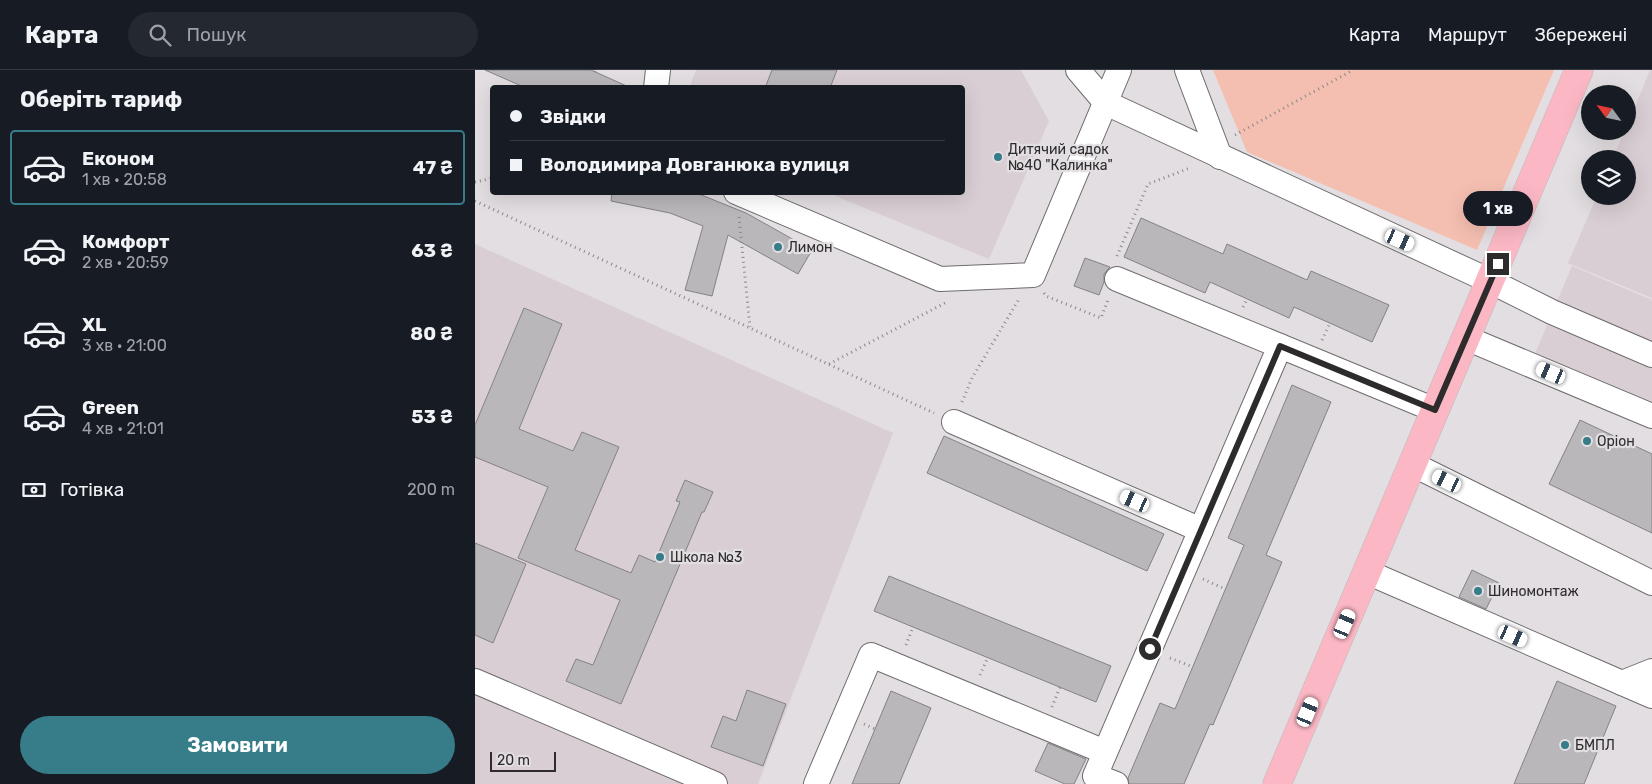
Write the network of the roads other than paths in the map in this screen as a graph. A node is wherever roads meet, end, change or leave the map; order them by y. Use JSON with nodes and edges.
{"nodes":[{"id":1,"x":658,"y":70,"type":"edge"},
{"id":2,"x":1077,"y":70,"type":"edge"},
{"id":3,"x":1119,"y":70,"type":"edge"},
{"id":4,"x":1187,"y":70,"type":"edge"},
{"id":5,"x":1579,"y":70,"type":"edge"},
{"id":6,"x":656,"y":85,"type":"edge"},
{"id":7,"x":1106,"y":103,"type":"junction"},
{"id":8,"x":1220,"y":157,"type":"junction"},
{"id":9,"x":741,"y":195,"type":"edge"},
{"id":10,"x":1117,"y":279,"type":"road end"},
{"id":11,"x":1490,"y":281,"type":"junction"},
{"id":12,"x":1466,"y":338,"type":"junction"},
{"id":13,"x":1280,"y":346,"type":"junction"},
{"id":14,"x":1652,"y":355,"type":"edge"},
{"id":15,"x":1435,"y":410,"type":"junction"},
{"id":16,"x":1652,"y":416,"type":"edge"},
{"id":17,"x":954,"y":422,"type":"road end"},
{"id":18,"x":1412,"y":464,"type":"junction"},
{"id":19,"x":1201,"y":530,"type":"junction"},
{"id":20,"x":1367,"y":572,"type":"junction"},
{"id":21,"x":1652,"y":583,"type":"edge"},
{"id":22,"x":1652,"y":671,"type":"edge"},
{"id":23,"x":475,"y":681,"type":"edge"},
{"id":24,"x":1622,"y":683,"type":"junction"},
{"id":25,"x":1652,"y":696,"type":"edge"},
{"id":26,"x":1105,"y":752,"type":"junction"},
{"id":27,"x":1101,"y":781,"type":"edge"},
{"id":28,"x":715,"y":784,"type":"edge"},
{"id":29,"x":816,"y":784,"type":"edge"},
{"id":30,"x":1277,"y":784,"type":"edge"}],
"edges":[{"from":1,"to":6,"type":"lane"},
{"from":2,"to":7,"type":"lane"},
{"from":3,"to":7,"type":"lane"},
{"from":4,"to":8,"type":"lane"},
{"from":5,"to":11,"type":"main road"},
{"from":7,"to":8,"type":"lane"},
{"from":7,"to":9,"type":"lane"},
{"from":8,"to":11,"type":"lane"},
{"from":10,"to":13,"type":"lane"},
{"from":11,"to":12,"type":"main road"},
{"from":11,"to":14,"type":"lane"},
{"from":12,"to":15,"type":"main road"},
{"from":12,"to":16,"type":"lane"},
{"from":13,"to":15,"type":"lane"},
{"from":13,"to":19,"type":"lane"},
{"from":15,"to":18,"type":"main road"},
{"from":17,"to":19,"type":"lane"},
{"from":18,"to":20,"type":"main road"},
{"from":18,"to":21,"type":"lane"},
{"from":19,"to":26,"type":"lane"},
{"from":20,"to":24,"type":"lane"},
{"from":20,"to":30,"type":"main road"},
{"from":22,"to":24,"type":"lane"},
{"from":23,"to":28,"type":"lane"},
{"from":24,"to":25,"type":"lane"},
{"from":26,"to":27,"type":"lane"},
{"from":26,"to":29,"type":"lane"}]}
